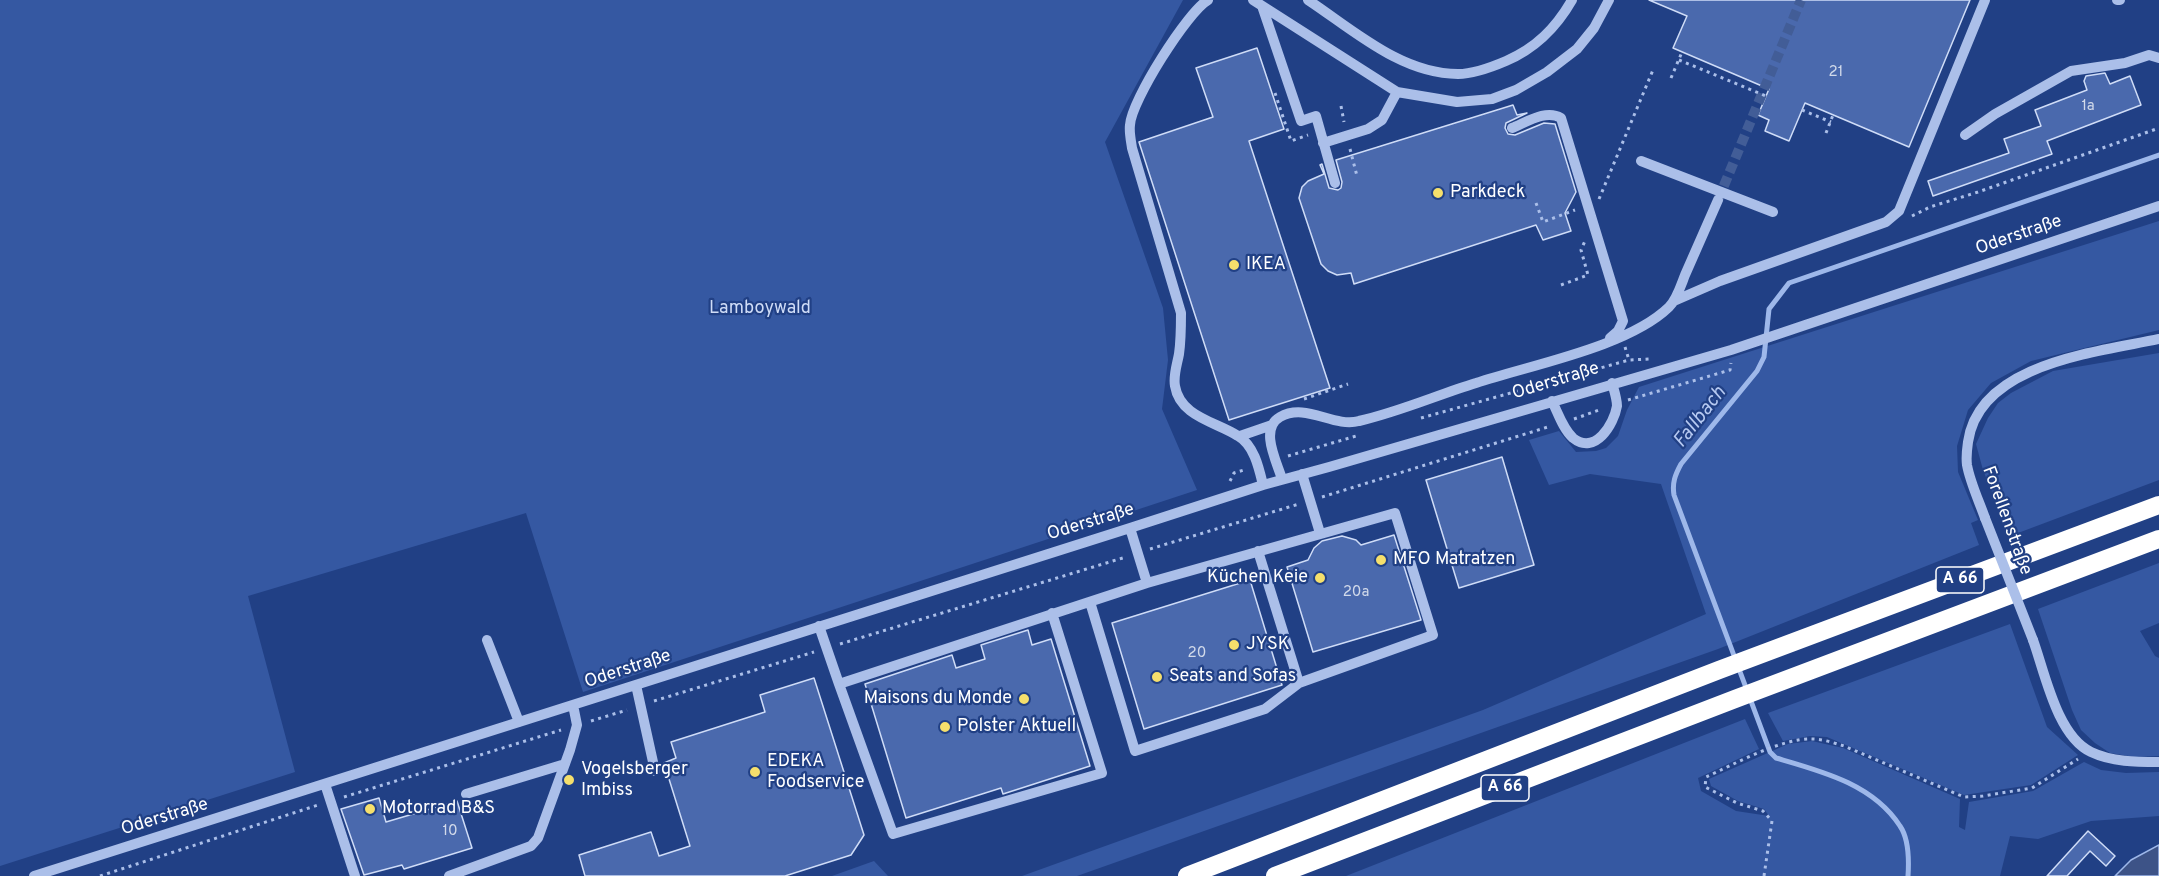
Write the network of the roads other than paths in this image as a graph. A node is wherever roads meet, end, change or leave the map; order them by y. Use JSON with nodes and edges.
{"nodes":[{"id":1,"x":1208,"y":0,"type":"edge"},
{"id":2,"x":1308,"y":0,"type":"edge"},
{"id":3,"x":1572,"y":0,"type":"edge"},
{"id":4,"x":1609,"y":0,"type":"edge"},
{"id":5,"x":1985,"y":0,"type":"edge"},
{"id":6,"x":1258,"y":3,"type":"edge"},
{"id":7,"x":2159,"y":58,"type":"edge"},
{"id":8,"x":1397,"y":92,"type":"junction"},
{"id":9,"x":1512,"y":128,"type":"dead end"},
{"id":10,"x":1965,"y":135,"type":"dead end"},
{"id":11,"x":1323,"y":143,"type":"junction"},
{"id":12,"x":1641,"y":161,"type":"dead end"},
{"id":13,"x":1335,"y":183,"type":"dead end"},
{"id":14,"x":1718,"y":200,"type":"tunnel mouth"},
{"id":15,"x":2159,"y":206,"type":"edge"},
{"id":16,"x":1773,"y":212,"type":"dead end"},
{"id":17,"x":1674,"y":302,"type":"junction"},
{"id":18,"x":2159,"y":339,"type":"edge"},
{"id":19,"x":1597,"y":346,"type":"junction"},
{"id":20,"x":1612,"y":383,"type":"junction"},
{"id":21,"x":1552,"y":401,"type":"junction"},
{"id":22,"x":1272,"y":424,"type":"junction"},
{"id":23,"x":1240,"y":436,"type":"junction"},
{"id":24,"x":1302,"y":474,"type":"junction"},
{"id":25,"x":1282,"y":479,"type":"junction"},
{"id":26,"x":1263,"y":484,"type":"junction"},
{"id":27,"x":2159,"y":505,"type":"edge"},
{"id":28,"x":1130,"y":528,"type":"junction"},
{"id":29,"x":1320,"y":534,"type":"junction"},
{"id":30,"x":2159,"y":539,"type":"edge"},
{"id":31,"x":1258,"y":551,"type":"junction"},
{"id":32,"x":1147,"y":583,"type":"junction"},
{"id":33,"x":1090,"y":602,"type":"junction"},
{"id":34,"x":1052,"y":613,"type":"junction"},
{"id":35,"x":819,"y":626,"type":"junction"},
{"id":36,"x":487,"y":640,"type":"dead end"},
{"id":37,"x":1299,"y":683,"type":"junction"},
{"id":38,"x":839,"y":684,"type":"junction"},
{"id":39,"x":636,"y":685,"type":"junction"},
{"id":40,"x":573,"y":705,"type":"junction"},
{"id":41,"x":519,"y":722,"type":"junction"},
{"id":42,"x":2159,"y":762,"type":"edge"},
{"id":43,"x":565,"y":764,"type":"junction"},
{"id":44,"x":656,"y":771,"type":"dead end"},
{"id":45,"x":325,"y":784,"type":"junction"},
{"id":46,"x":466,"y":794,"type":"dead end"},
{"id":47,"x":34,"y":876,"type":"edge"},
{"id":48,"x":355,"y":876,"type":"edge"},
{"id":49,"x":449,"y":876,"type":"edge"},
{"id":50,"x":1187,"y":876,"type":"edge"},
{"id":51,"x":1275,"y":876,"type":"edge"}],
"edges":[{"from":1,"to":23,"type":"street"},
{"from":2,"to":3,"type":"street"},
{"from":4,"to":8,"type":"street"},
{"from":5,"to":17,"type":"street"},
{"from":6,"to":8,"type":"street"},
{"from":6,"to":11,"type":"street"},
{"from":7,"to":10,"type":"street"},
{"from":8,"to":11,"type":"street"},
{"from":9,"to":19,"type":"street"},
{"from":11,"to":13,"type":"street"},
{"from":12,"to":16,"type":"street"},
{"from":14,"to":17,"type":"street"},
{"from":15,"to":20,"type":"street","name":"Oderstraße"},
{"from":17,"to":19,"type":"street"},
{"from":18,"to":42,"type":"street","name":"Forellenstraße","bridge":true},
{"from":19,"to":22,"type":"street"},
{"from":20,"to":21,"type":"street","name":"Oderstraße"},
{"from":20,"to":21,"type":"street"},
{"from":21,"to":24,"type":"street","name":"Oderstraße"},
{"from":22,"to":23,"type":"street"},
{"from":22,"to":25,"type":"street"},
{"from":23,"to":26,"type":"street"},
{"from":24,"to":25,"type":"street","name":"Oderstraße"},
{"from":24,"to":29,"type":"street"},
{"from":25,"to":26,"type":"street","name":"Oderstraße"},
{"from":26,"to":28,"type":"street","name":"Oderstraße"},
{"from":27,"to":50,"type":"highway","number":"A 66"},
{"from":28,"to":32,"type":"street"},
{"from":28,"to":35,"type":"street","name":"Oderstraße"},
{"from":29,"to":31,"type":"street"},
{"from":29,"to":37,"type":"street"},
{"from":30,"to":51,"type":"highway","number":"A 66"},
{"from":31,"to":32,"type":"street"},
{"from":31,"to":37,"type":"street"},
{"from":32,"to":33,"type":"street"},
{"from":33,"to":34,"type":"street"},
{"from":33,"to":37,"type":"street"},
{"from":34,"to":38,"type":"street"},
{"from":34,"to":38,"type":"street"},
{"from":35,"to":38,"type":"street"},
{"from":35,"to":39,"type":"street","name":"Oderstraße"},
{"from":36,"to":41,"type":"street"},
{"from":39,"to":40,"type":"street","name":"Oderstraße"},
{"from":39,"to":44,"type":"street"},
{"from":40,"to":41,"type":"street","name":"Oderstraße"},
{"from":40,"to":43,"type":"street"},
{"from":41,"to":45,"type":"street","name":"Oderstraße"},
{"from":43,"to":46,"type":"street"},
{"from":43,"to":49,"type":"street"},
{"from":45,"to":47,"type":"street","name":"Oderstraße"},
{"from":45,"to":48,"type":"street"}]}
